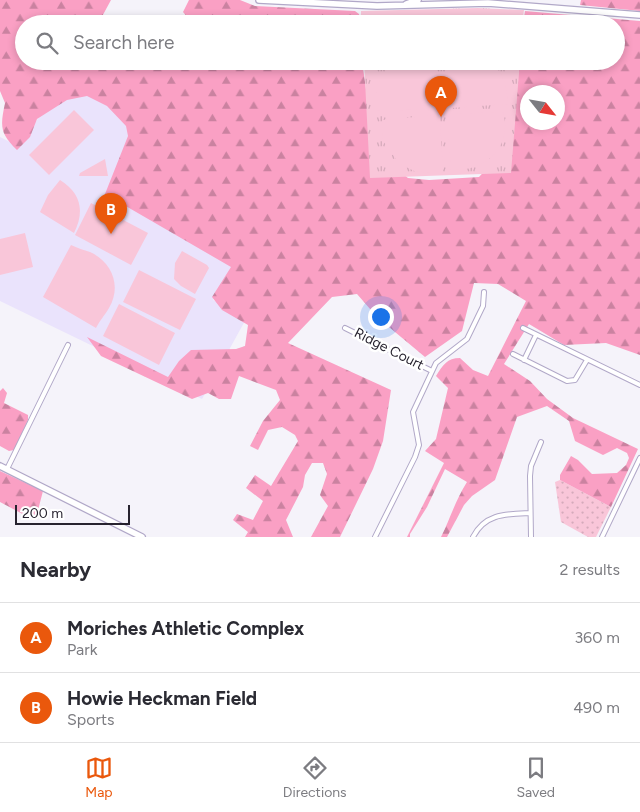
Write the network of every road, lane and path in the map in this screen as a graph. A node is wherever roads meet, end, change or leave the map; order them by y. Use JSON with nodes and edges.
{"nodes":[{"id":1,"x":259,"y":0,"type":"edge"},
{"id":2,"x":418,"y":0,"type":"edge"},
{"id":3,"x":462,"y":0,"type":"edge"},
{"id":4,"x":474,"y":2,"type":"junction"},
{"id":5,"x":400,"y":6,"type":"junction"},
{"id":6,"x":640,"y":15,"type":"edge"},
{"id":7,"x":484,"y":292,"type":"dead end"},
{"id":8,"x":345,"y":328,"type":"dead end"},
{"id":9,"x":523,"y":328,"type":"dead end"},
{"id":10,"x":536,"y":335,"type":"junction"},
{"id":11,"x":68,"y":345,"type":"dead end"},
{"id":12,"x":513,"y":354,"type":"dead end"},
{"id":13,"x":524,"y":360,"type":"junction"},
{"id":14,"x":587,"y":360,"type":"junction"},
{"id":15,"x":432,"y":371,"type":"junction"},
{"id":16,"x":640,"y":384,"type":"edge"},
{"id":17,"x":541,"y":442,"type":"dead end"},
{"id":18,"x":640,"y":458,"type":"edge"},
{"id":19,"x":0,"y":466,"type":"edge"},
{"id":20,"x":7,"y":469,"type":"junction"},
{"id":21,"x":530,"y":513,"type":"junction"},
{"id":22,"x":142,"y":537,"type":"edge"},
{"id":23,"x":375,"y":537,"type":"edge"},
{"id":24,"x":473,"y":537,"type":"edge"},
{"id":25,"x":531,"y":537,"type":"edge"},
{"id":26,"x":602,"y":537,"type":"edge"}],
"edges":[{"from":1,"to":5,"type":"main road"},
{"from":2,"to":5,"type":"main road"},
{"from":3,"to":4,"type":"main road"},
{"from":4,"to":5,"type":"main road"},
{"from":4,"to":6,"type":"main road"},
{"from":7,"to":15,"type":"street"},
{"from":8,"to":15,"type":"street","name":"Ridge Court"},
{"from":9,"to":10,"type":"street"},
{"from":10,"to":13,"type":"street"},
{"from":10,"to":14,"type":"street"},
{"from":11,"to":20,"type":"street"},
{"from":12,"to":13,"type":"street"},
{"from":13,"to":14,"type":"street"},
{"from":14,"to":16,"type":"street"},
{"from":15,"to":23,"type":"street"},
{"from":17,"to":21,"type":"street"},
{"from":18,"to":26,"type":"street"},
{"from":19,"to":20,"type":"main road"},
{"from":20,"to":22,"type":"main road"},
{"from":21,"to":24,"type":"street"},
{"from":21,"to":25,"type":"street"}]}
